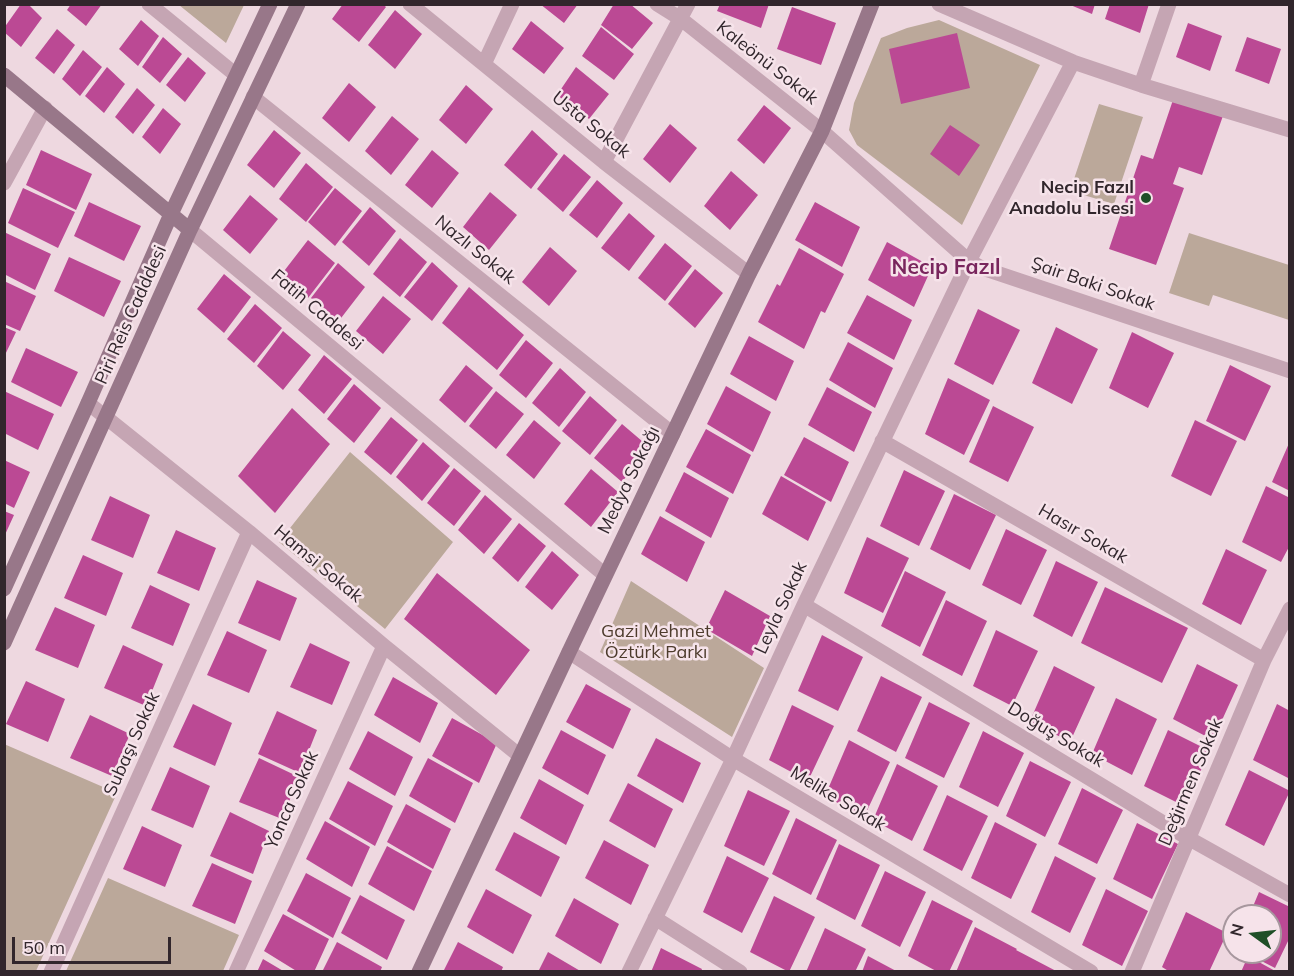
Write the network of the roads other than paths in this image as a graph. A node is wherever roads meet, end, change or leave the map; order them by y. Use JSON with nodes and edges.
{"nodes":[{"id":1,"x":149,"y":4,"type":"edge"},
{"id":2,"x":270,"y":4,"type":"edge"},
{"id":3,"x":298,"y":4,"type":"edge"},
{"id":4,"x":410,"y":4,"type":"edge"},
{"id":5,"x":512,"y":4,"type":"edge"},
{"id":6,"x":657,"y":4,"type":"edge"},
{"id":7,"x":688,"y":4,"type":"edge"},
{"id":8,"x":872,"y":4,"type":"edge"},
{"id":9,"x":939,"y":4,"type":"edge"},
{"id":10,"x":1169,"y":4,"type":"edge"},
{"id":11,"x":681,"y":19,"type":"junction"},
{"id":12,"x":1074,"y":62,"type":"junction"},
{"id":13,"x":484,"y":64,"type":"junction"},
{"id":14,"x":4,"y":75,"type":"edge"},
{"id":15,"x":236,"y":75,"type":"junction"},
{"id":16,"x":1141,"y":85,"type":"junction"},
{"id":17,"x":253,"y":97,"type":"junction"},
{"id":18,"x":45,"y":108,"type":"junction"},
{"id":19,"x":1290,"y":130,"type":"edge"},
{"id":20,"x":822,"y":131,"type":"junction"},
{"id":21,"x":604,"y":162,"type":"junction"},
{"id":22,"x":4,"y":183,"type":"edge"},
{"id":23,"x":171,"y":214,"type":"junction"},
{"id":24,"x":190,"y":230,"type":"junction"},
{"id":25,"x":969,"y":261,"type":"junction"},
{"id":26,"x":749,"y":274,"type":"junction"},
{"id":27,"x":1290,"y":371,"type":"edge"},
{"id":28,"x":88,"y":403,"type":"junction"},
{"id":29,"x":107,"y":417,"type":"junction"},
{"id":30,"x":673,"y":434,"type":"junction"},
{"id":31,"x":882,"y":441,"type":"junction"},
{"id":32,"x":249,"y":532,"type":"junction"},
{"id":33,"x":606,"y":575,"type":"junction"},
{"id":34,"x":4,"y":589,"type":"edge"},
{"id":35,"x":804,"y":605,"type":"junction"},
{"id":36,"x":1290,"y":609,"type":"edge"},
{"id":37,"x":4,"y":643,"type":"edge"},
{"id":38,"x":384,"y":646,"type":"junction"},
{"id":39,"x":569,"y":652,"type":"junction"},
{"id":40,"x":1264,"y":660,"type":"junction"},
{"id":41,"x":520,"y":756,"type":"junction"},
{"id":42,"x":733,"y":759,"type":"junction"},
{"id":43,"x":1188,"y":838,"type":"junction"},
{"id":44,"x":1290,"y":895,"type":"edge"},
{"id":45,"x":655,"y":918,"type":"junction"},
{"id":46,"x":51,"y":972,"type":"edge"},
{"id":47,"x":236,"y":972,"type":"edge"},
{"id":48,"x":419,"y":972,"type":"edge"},
{"id":49,"x":629,"y":972,"type":"edge"},
{"id":50,"x":740,"y":972,"type":"edge"},
{"id":51,"x":1091,"y":972,"type":"edge"},
{"id":52,"x":1132,"y":972,"type":"edge"}],
"edges":[{"from":1,"to":15,"type":"street"},
{"from":2,"to":15,"type":"main road","name":"Piri Reis Cadddesi"},
{"from":3,"to":17,"type":"main road","name":"Piri Reis Cadddesi"},
{"from":4,"to":13,"type":"street","name":"Usta Sokak"},
{"from":5,"to":13,"type":"street"},
{"from":6,"to":11,"type":"street","name":"Kaleönü Sokak"},
{"from":7,"to":11,"type":"street"},
{"from":8,"to":20,"type":"main road","name":"Medya Sokağı"},
{"from":9,"to":12,"type":"street"},
{"from":10,"to":16,"type":"street"},
{"from":11,"to":20,"type":"street","name":"Kaleönü Sokak"},
{"from":11,"to":21,"type":"street"},
{"from":12,"to":16,"type":"street"},
{"from":12,"to":25,"type":"street","name":"Leyla Sokak"},
{"from":13,"to":21,"type":"street","name":"Usta Sokak"},
{"from":14,"to":18,"type":"main road","name":"Fatih Caddesi"},
{"from":15,"to":23,"type":"main road","name":"Piri Reis Cadddesi"},
{"from":16,"to":19,"type":"street"},
{"from":17,"to":24,"type":"main road","name":"Piri Reis Cadddesi"},
{"from":17,"to":30,"type":"street","name":"Nazlı Sokak"},
{"from":18,"to":22,"type":"street"},
{"from":18,"to":23,"type":"main road","name":"Fatih Caddesi"},
{"from":20,"to":25,"type":"street","name":"Şair Baki Sokak"},
{"from":20,"to":26,"type":"main road","name":"Medya Sokağı"},
{"from":21,"to":26,"type":"street","name":"Usta Sokak"},
{"from":23,"to":24,"type":"main road","name":"Fatih Caddesi"},
{"from":23,"to":28,"type":"main road","name":"Piri Reis Cadddesi"},
{"from":24,"to":29,"type":"main road","name":"Piri Reis Cadddesi"},
{"from":24,"to":33,"type":"street","name":"Fatih Caddesi"},
{"from":25,"to":27,"type":"street","name":"Şair Baki Sokak"},
{"from":25,"to":31,"type":"street","name":"Leyla Sokak"},
{"from":26,"to":30,"type":"main road","name":"Medya Sokağı"},
{"from":28,"to":29,"type":"street","name":"Hamsi Sokak"},
{"from":28,"to":34,"type":"main road","name":"Piri Reis Cadddesi"},
{"from":29,"to":32,"type":"street","name":"Hamsi Sokak"},
{"from":29,"to":37,"type":"main road","name":"Piri Reis Cadddesi"},
{"from":30,"to":33,"type":"main road","name":"Medya Sokağı"},
{"from":31,"to":35,"type":"street","name":"Leyla Sokak"},
{"from":31,"to":40,"type":"street","name":"Hasır Sokak"},
{"from":32,"to":38,"type":"street","name":"Hamsi Sokak"},
{"from":32,"to":46,"type":"street","name":"Subaşı Sokak"},
{"from":33,"to":39,"type":"main road","name":"Medya Sokağı"},
{"from":35,"to":42,"type":"street","name":"Leyla Sokak"},
{"from":35,"to":43,"type":"street","name":"Doğuş Sokak"},
{"from":36,"to":40,"type":"street","name":"Değirmen Sokak"},
{"from":38,"to":41,"type":"street","name":"Hamsi Sokak"},
{"from":38,"to":47,"type":"street","name":"Yonca Sokak"},
{"from":39,"to":41,"type":"main road","name":"Medya Sokağı"},
{"from":39,"to":42,"type":"street","name":"Melike Sokak"},
{"from":40,"to":43,"type":"street","name":"Değirmen Sokak"},
{"from":41,"to":48,"type":"main road","name":"Medya Sokağı"},
{"from":42,"to":45,"type":"street","name":"Leyla Sokak"},
{"from":42,"to":51,"type":"street","name":"Melike Sokak"},
{"from":43,"to":44,"type":"street","name":"Doğuş Sokak"},
{"from":43,"to":52,"type":"street","name":"Değirmen Sokak"},
{"from":45,"to":49,"type":"street","name":"Leyla Sokak"},
{"from":45,"to":50,"type":"street"}]}
